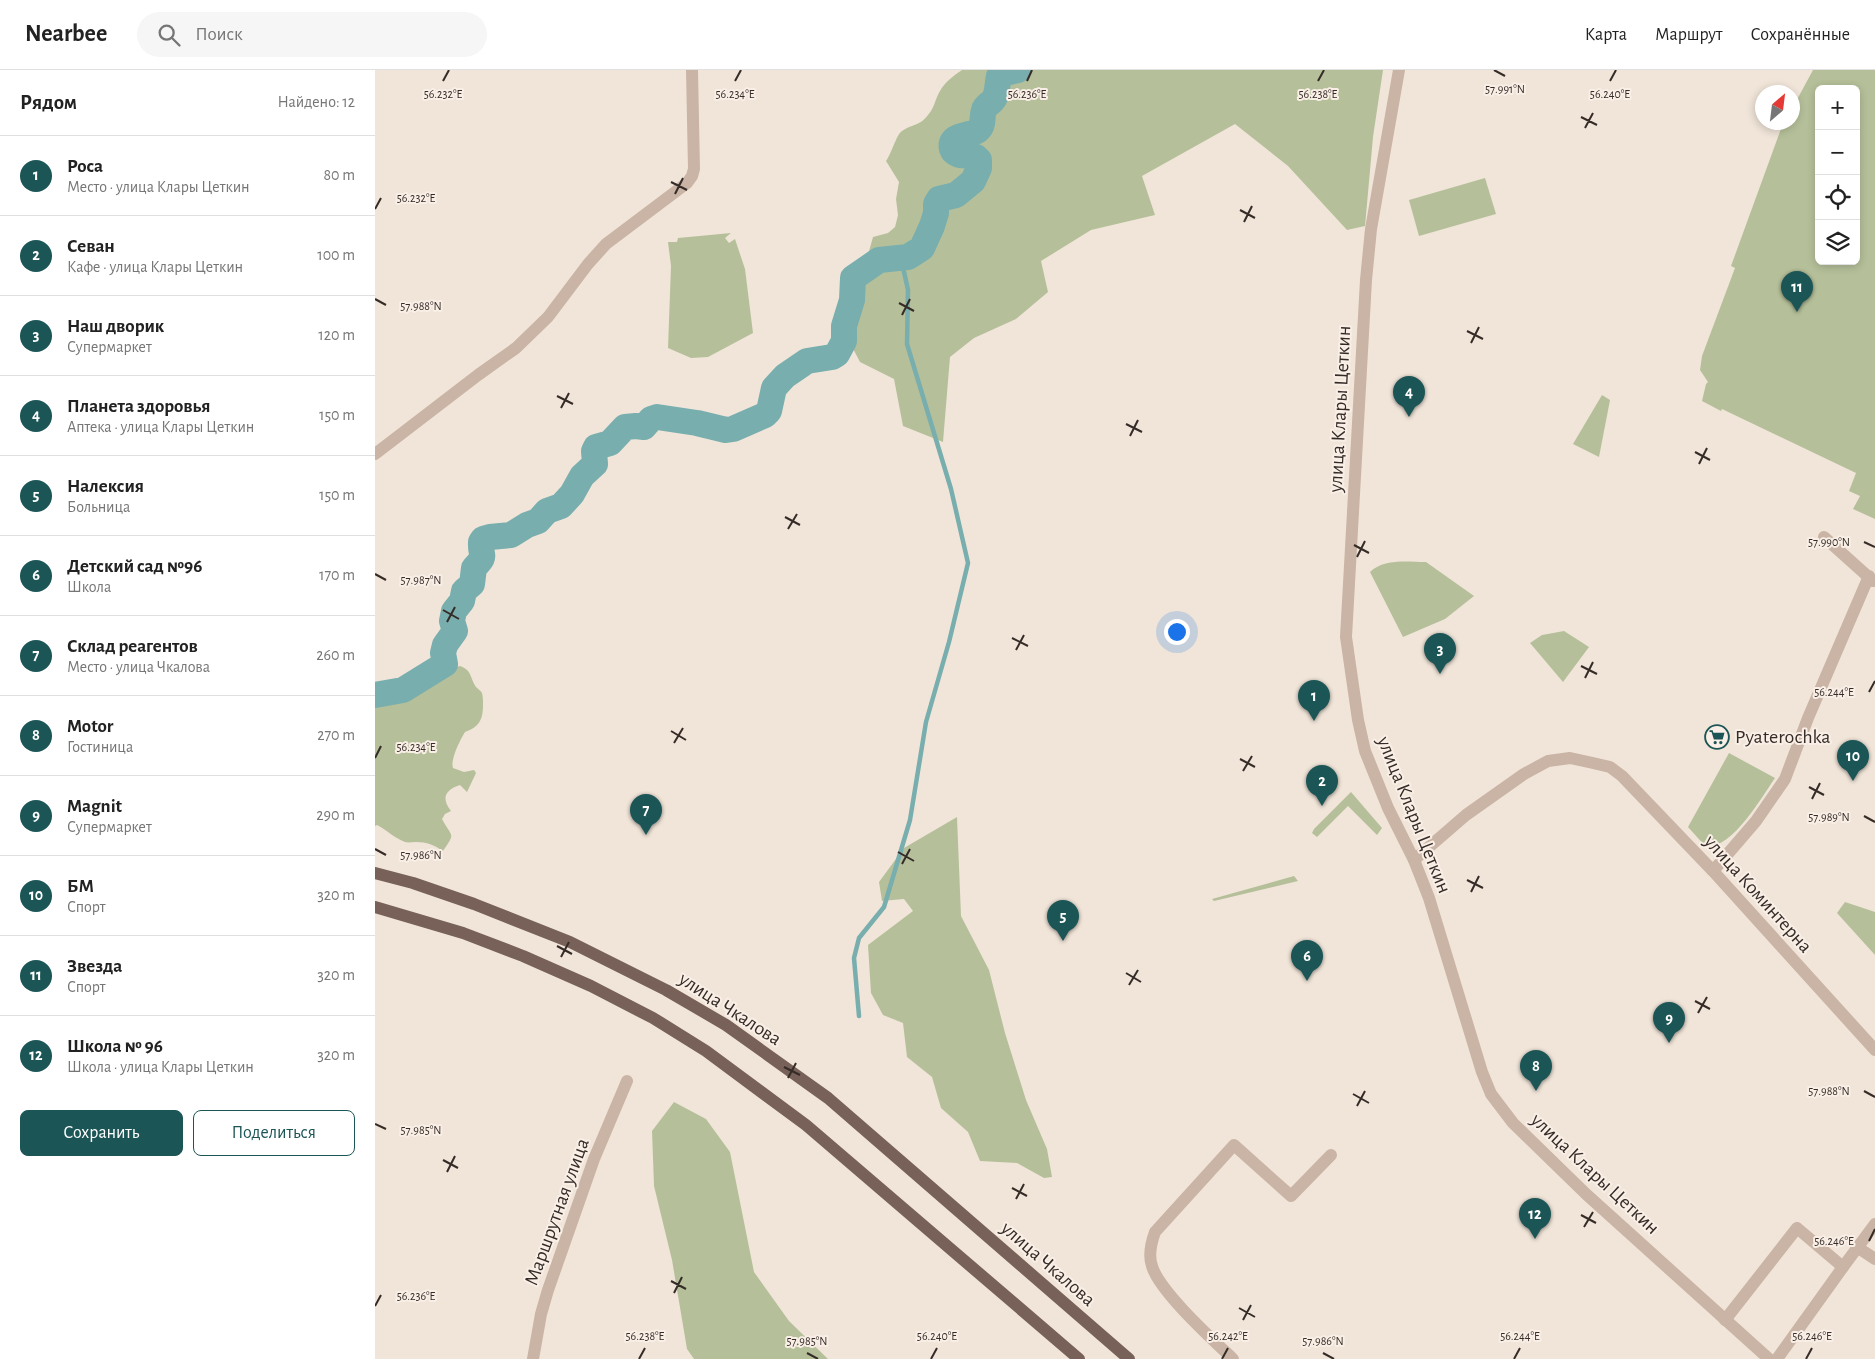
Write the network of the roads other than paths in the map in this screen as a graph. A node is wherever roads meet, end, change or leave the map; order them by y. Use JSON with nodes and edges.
{"nodes":[{"id":1,"x":692,"y":70,"type":"edge"},
{"id":2,"x":1399,"y":70,"type":"edge"},
{"id":3,"x":375,"y":454,"type":"edge"},
{"id":4,"x":1824,"y":537,"type":"dead end"},
{"id":5,"x":1872,"y":579,"type":"edge"},
{"id":6,"x":1414,"y":860,"type":"junction"},
{"id":7,"x":1713,"y":871,"type":"junction"},
{"id":8,"x":375,"y":873,"type":"edge"},
{"id":9,"x":375,"y":907,"type":"edge"},
{"id":10,"x":1875,"y":1050,"type":"edge"},
{"id":11,"x":627,"y":1082,"type":"dead end"},
{"id":12,"x":1331,"y":1155,"type":"dead end"},
{"id":13,"x":1875,"y":1224,"type":"edge"},
{"id":14,"x":1857,"y":1247,"type":"junction"},
{"id":15,"x":1875,"y":1259,"type":"edge"},
{"id":16,"x":1843,"y":1267,"type":"junction"},
{"id":17,"x":1725,"y":1320,"type":"junction"},
{"id":18,"x":533,"y":1359,"type":"edge"},
{"id":19,"x":1079,"y":1359,"type":"edge"},
{"id":20,"x":1129,"y":1359,"type":"edge"},
{"id":21,"x":1233,"y":1359,"type":"edge"},
{"id":22,"x":1769,"y":1359,"type":"edge"},
{"id":23,"x":1777,"y":1359,"type":"edge"}],
"edges":[{"from":1,"to":3,"type":"street"},
{"from":2,"to":6,"type":"street","name":"улица Клары Цеткин"},
{"from":4,"to":5,"type":"street"},
{"from":5,"to":7,"type":"street"},
{"from":6,"to":7,"type":"street","name":"улица Коминтерна"},
{"from":6,"to":17,"type":"street","name":"улица Клары Цеткин"},
{"from":7,"to":10,"type":"street","name":"улица Коминтерна"},
{"from":8,"to":20,"type":"main road","name":"улица Чкалова"},
{"from":9,"to":19,"type":"main road"},
{"from":11,"to":18,"type":"street","name":"Маршрутная улица"},
{"from":12,"to":21,"type":"street"},
{"from":13,"to":14,"type":"street"},
{"from":14,"to":15,"type":"street"},
{"from":14,"to":16,"type":"street"},
{"from":16,"to":17,"type":"street"},
{"from":16,"to":23,"type":"street"},
{"from":17,"to":22,"type":"street","name":"улица Клары Цеткин"}]}
